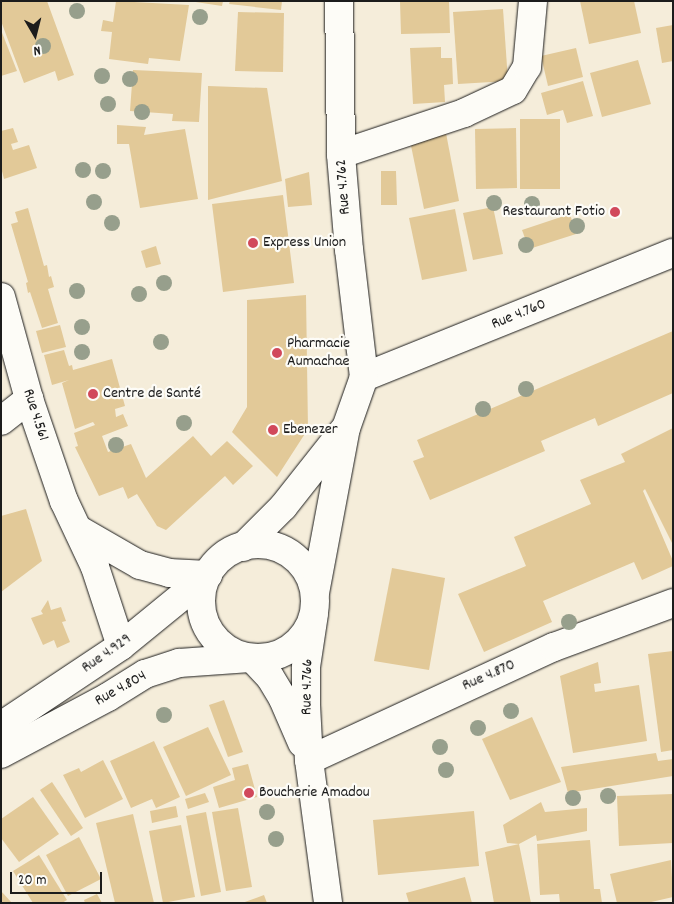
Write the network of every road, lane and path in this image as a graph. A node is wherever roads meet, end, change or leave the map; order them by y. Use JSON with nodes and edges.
{"nodes":[{"id":1,"x":339,"y":1,"type":"edge"},
{"id":2,"x":533,"y":1,"type":"edge"},
{"id":3,"x":341,"y":154,"type":"junction"},
{"id":4,"x":673,"y":253,"type":"edge"},
{"id":5,"x":3,"y":309,"type":"edge"},
{"id":6,"x":364,"y":377,"type":"junction"},
{"id":7,"x":29,"y":399,"type":"junction"},
{"id":8,"x":1,"y":421,"type":"edge"},
{"id":9,"x":346,"y":428,"type":"junction"},
{"id":10,"x":79,"y":530,"type":"junction"},
{"id":11,"x":243,"y":547,"type":"junction"},
{"id":12,"x":208,"y":575,"type":"junction"},
{"id":13,"x":673,"y":603,"type":"edge"},
{"id":14,"x":314,"y":604,"type":"junction"},
{"id":15,"x":121,"y":646,"type":"junction"},
{"id":16,"x":252,"y":658,"type":"junction"},
{"id":17,"x":1,"y":726,"type":"edge"},
{"id":18,"x":1,"y":754,"type":"edge"},
{"id":19,"x":309,"y":760,"type":"junction"},
{"id":20,"x":328,"y":903,"type":"edge"}],
"edges":[{"from":1,"to":3,"type":"main road","name":"Rue 4.762"},
{"from":2,"to":3,"type":"main road"},
{"from":3,"to":6,"type":"main road","name":"Rue 4.762"},
{"from":4,"to":6,"type":"main road","name":"Rue 4.760"},
{"from":5,"to":7,"type":"main road","name":"Rue 4.561"},
{"from":6,"to":9,"type":"main road","name":"Rue 4.762"},
{"from":7,"to":8,"type":"main road"},
{"from":7,"to":10,"type":"main road","name":"Rue 4.561"},
{"from":9,"to":11,"type":"main road"},
{"from":9,"to":14,"type":"main road"},
{"from":10,"to":12,"type":"main road"},
{"from":10,"to":15,"type":"main road","name":"Rue 4.561"},
{"from":11,"to":12,"type":"main road"},
{"from":11,"to":14,"type":"main road"},
{"from":12,"to":15,"type":"main road","name":"Rue 4.929"},
{"from":12,"to":16,"type":"main road"},
{"from":13,"to":19,"type":"main road","name":"Rue 4.870"},
{"from":14,"to":16,"type":"main road"},
{"from":14,"to":19,"type":"main road","name":"Rue 4.766"},
{"from":15,"to":17,"type":"main road","name":"Rue 4.929"},
{"from":16,"to":18,"type":"main road","name":"Rue 4.804"},
{"from":16,"to":19,"type":"main road","name":"Rue 4.766"},
{"from":19,"to":20,"type":"main road","name":"Rue 4.766"}]}
